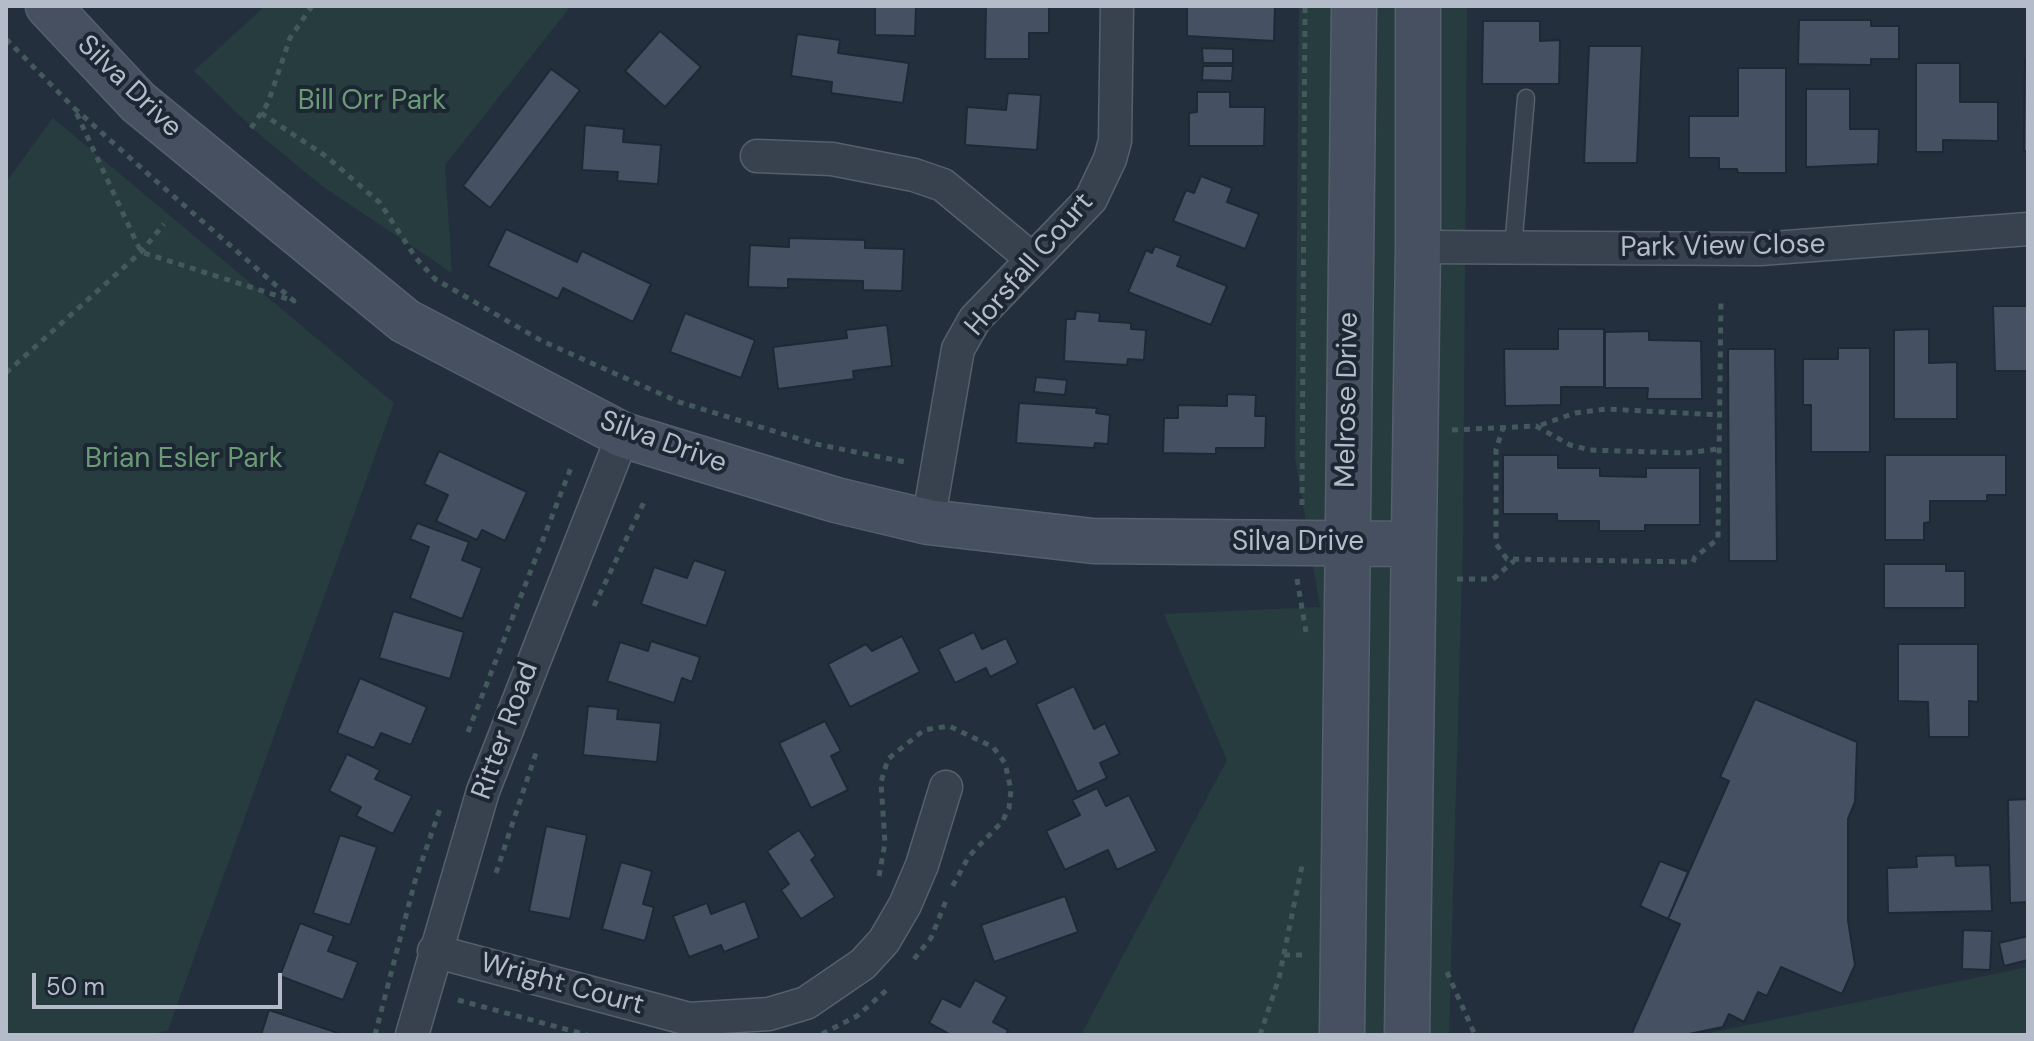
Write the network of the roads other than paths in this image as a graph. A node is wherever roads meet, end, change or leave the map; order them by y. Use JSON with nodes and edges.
{"nodes":[{"id":1,"x":48,"y":6,"type":"edge"},
{"id":2,"x":1117,"y":6,"type":"edge"},
{"id":3,"x":1354,"y":6,"type":"edge"},
{"id":4,"x":1418,"y":6,"type":"edge"},
{"id":5,"x":1526,"y":98,"type":"dead end"},
{"id":6,"x":757,"y":156,"type":"dead end"},
{"id":7,"x":2028,"y":229,"type":"edge"},
{"id":8,"x":1418,"y":247,"type":"junction"},
{"id":9,"x":1513,"y":248,"type":"junction"},
{"id":10,"x":1032,"y":259,"type":"junction"},
{"id":11,"x":623,"y":435,"type":"junction"},
{"id":12,"x":928,"y":522,"type":"junction"},
{"id":13,"x":1346,"y":542,"type":"junction"},
{"id":14,"x":1413,"y":544,"type":"junction"},
{"id":15,"x":946,"y":787,"type":"dead end"},
{"id":16,"x":434,"y":951,"type":"junction"},
{"id":17,"x":412,"y":1035,"type":"edge"},
{"id":18,"x":1342,"y":1035,"type":"edge"},
{"id":19,"x":1407,"y":1035,"type":"edge"}],
"edges":[{"from":1,"to":11,"type":"main road","name":"Silva Drive"},
{"from":2,"to":10,"type":"street","name":"Horsfall Court"},
{"from":3,"to":13,"type":"main road","name":"Melrose Drive"},
{"from":4,"to":8,"type":"main road"},
{"from":5,"to":9,"type":"lane"},
{"from":6,"to":10,"type":"street"},
{"from":7,"to":9,"type":"street","name":"Park View Close"},
{"from":8,"to":9,"type":"street","name":"Park View Close"},
{"from":8,"to":14,"type":"main road"},
{"from":10,"to":12,"type":"street","name":"Horsfall Court"},
{"from":11,"to":12,"type":"main road","name":"Silva Drive"},
{"from":11,"to":16,"type":"street","name":"Ritter Road"},
{"from":12,"to":13,"type":"main road","name":"Silva Drive"},
{"from":13,"to":14,"type":"main road","name":"Silva Drive"},
{"from":13,"to":18,"type":"main road","name":"Melrose Drive"},
{"from":14,"to":19,"type":"main road"},
{"from":15,"to":16,"type":"street","name":"Wright Court"},
{"from":16,"to":17,"type":"street","name":"Ritter Road"}]}
